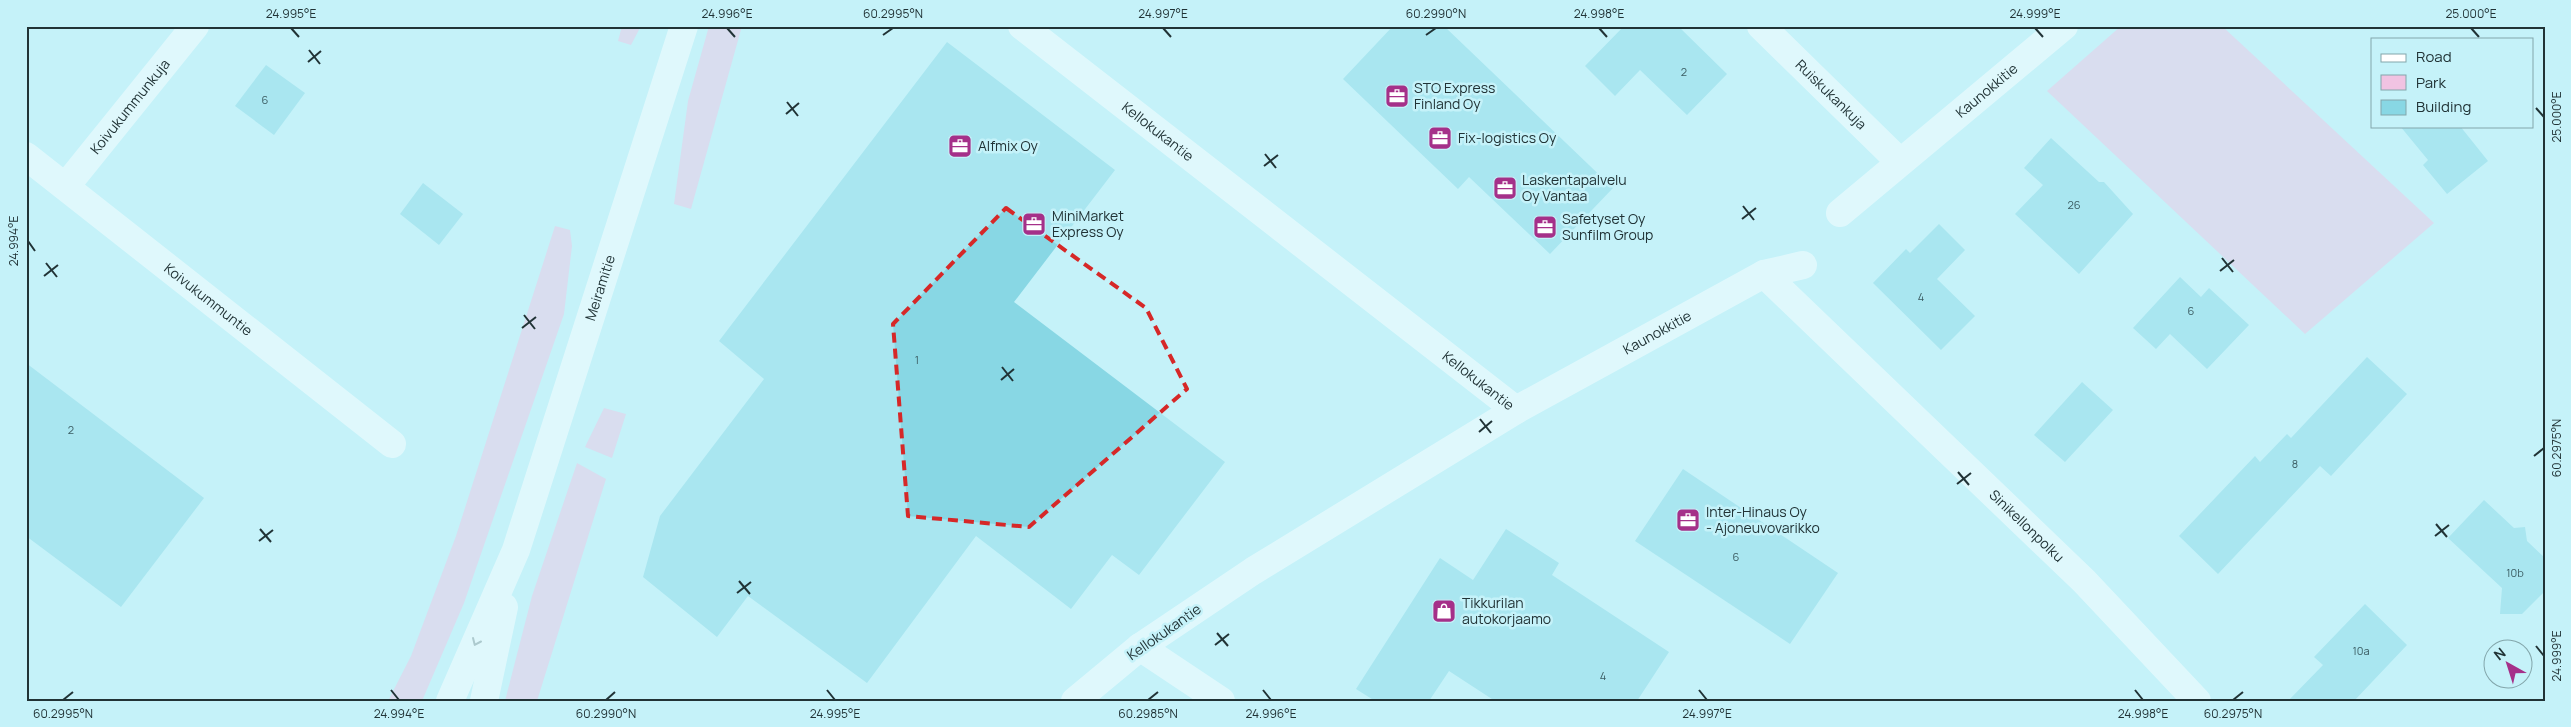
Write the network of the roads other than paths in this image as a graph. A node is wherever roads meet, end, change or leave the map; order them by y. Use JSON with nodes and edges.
{"nodes":[{"id":1,"x":194,"y":26,"type":"edge"},
{"id":2,"x":684,"y":26,"type":"edge"},
{"id":3,"x":1022,"y":26,"type":"edge"},
{"id":4,"x":1761,"y":26,"type":"edge"},
{"id":5,"x":2064,"y":26,"type":"edge"},
{"id":6,"x":26,"y":156,"type":"edge"},
{"id":7,"x":1900,"y":162,"type":"junction"},
{"id":8,"x":66,"y":186,"type":"junction"},
{"id":9,"x":1840,"y":212,"type":"dead end"},
{"id":10,"x":1803,"y":265,"type":"dead end"},
{"id":11,"x":1764,"y":274,"type":"junction"},
{"id":12,"x":1516,"y":410,"type":"junction"},
{"id":13,"x":392,"y":444,"type":"dead end"},
{"id":14,"x":516,"y":550,"type":"junction"},
{"id":15,"x":1140,"y":647,"type":"junction"},
{"id":16,"x":450,"y":701,"type":"edge"},
{"id":17,"x":484,"y":701,"type":"edge"},
{"id":18,"x":1075,"y":701,"type":"edge"},
{"id":19,"x":1221,"y":701,"type":"edge"},
{"id":20,"x":2197,"y":701,"type":"edge"}],
"edges":[{"from":1,"to":8,"type":"street","name":"Koivukummunkuja"},
{"from":2,"to":14,"type":"street","name":"Meiramitie"},
{"from":3,"to":12,"type":"street","name":"Kellokukantie"},
{"from":4,"to":7,"type":"street","name":"Ruiskukankuja"},
{"from":5,"to":7,"type":"street","name":"Kaunokkitie"},
{"from":6,"to":8,"type":"street","name":"Koivukummuntie"},
{"from":7,"to":9,"type":"street","name":"Kaunokkitie"},
{"from":8,"to":13,"type":"street","name":"Koivukummuntie"},
{"from":10,"to":11,"type":"street","name":"Kaunokkitie"},
{"from":11,"to":12,"type":"street","name":"Kaunokkitie"},
{"from":11,"to":20,"type":"street","name":"Sinikellonpolku"},
{"from":12,"to":15,"type":"street","name":"Kellokukantie"},
{"from":14,"to":16,"type":"street","name":"Meiramitie","one_way":true},
{"from":14,"to":17,"type":"street","name":"Meiramitie"},
{"from":15,"to":18,"type":"street","name":"Kellokukantie"},
{"from":15,"to":19,"type":"street"}]}
